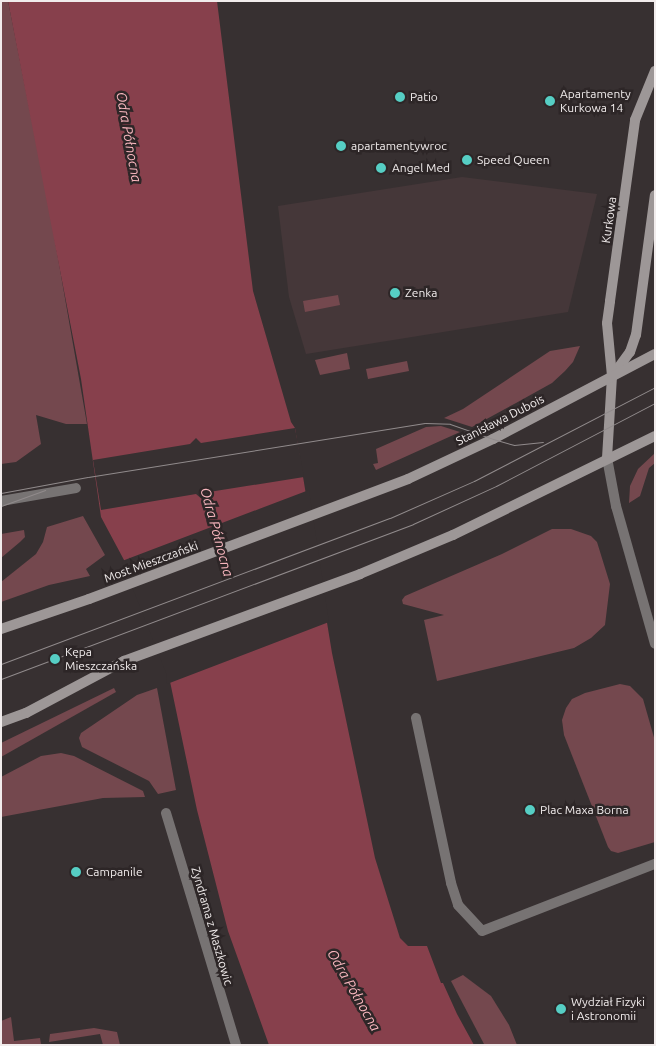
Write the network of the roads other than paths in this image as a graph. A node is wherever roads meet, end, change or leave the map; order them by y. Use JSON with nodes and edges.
{"nodes":[{"id":1,"x":655,"y":71,"type":"edge"},
{"id":2,"x":655,"y":195,"type":"edge"},
{"id":3,"x":647,"y":260,"type":"junction"},
{"id":4,"x":655,"y":271,"type":"edge"},
{"id":5,"x":655,"y":354,"type":"edge"},
{"id":6,"x":612,"y":376,"type":"junction"},
{"id":7,"x":655,"y":436,"type":"edge"},
{"id":8,"x":608,"y":458,"type":"junction"},
{"id":9,"x":76,"y":488,"type":"dead end"},
{"id":10,"x":1,"y":501,"type":"edge"},
{"id":11,"x":352,"y":501,"type":"joint"},
{"id":12,"x":1,"y":629,"type":"edge"},
{"id":13,"x":655,"y":644,"type":"edge"},
{"id":14,"x":416,"y":718,"type":"dead end"},
{"id":15,"x":1,"y":722,"type":"edge"},
{"id":16,"x":166,"y":813,"type":"dead end"},
{"id":17,"x":655,"y":864,"type":"edge"},
{"id":18,"x":236,"y":1045,"type":"edge"}],
"edges":[{"from":1,"to":6,"type":"main road","name":"Kurkowa"},
{"from":2,"to":3,"type":"main road"},
{"from":3,"to":4,"type":"main road"},
{"from":3,"to":6,"type":"main road"},
{"from":5,"to":6,"type":"main road","name":"Stanisława Dubois"},
{"from":6,"to":8,"type":"main road","name":"Kurkowa"},
{"from":6,"to":11,"type":"main road","name":"Stanisława Dubois"},
{"from":7,"to":8,"type":"main road"},
{"from":8,"to":13,"type":"street"},
{"from":8,"to":15,"type":"main road"},
{"from":9,"to":10,"type":"street"},
{"from":11,"to":12,"type":"main road","name":"Most Mieszczański"},
{"from":14,"to":17,"type":"street"},
{"from":16,"to":18,"type":"street","name":"Zyndrama z Maszkowic"}]}
